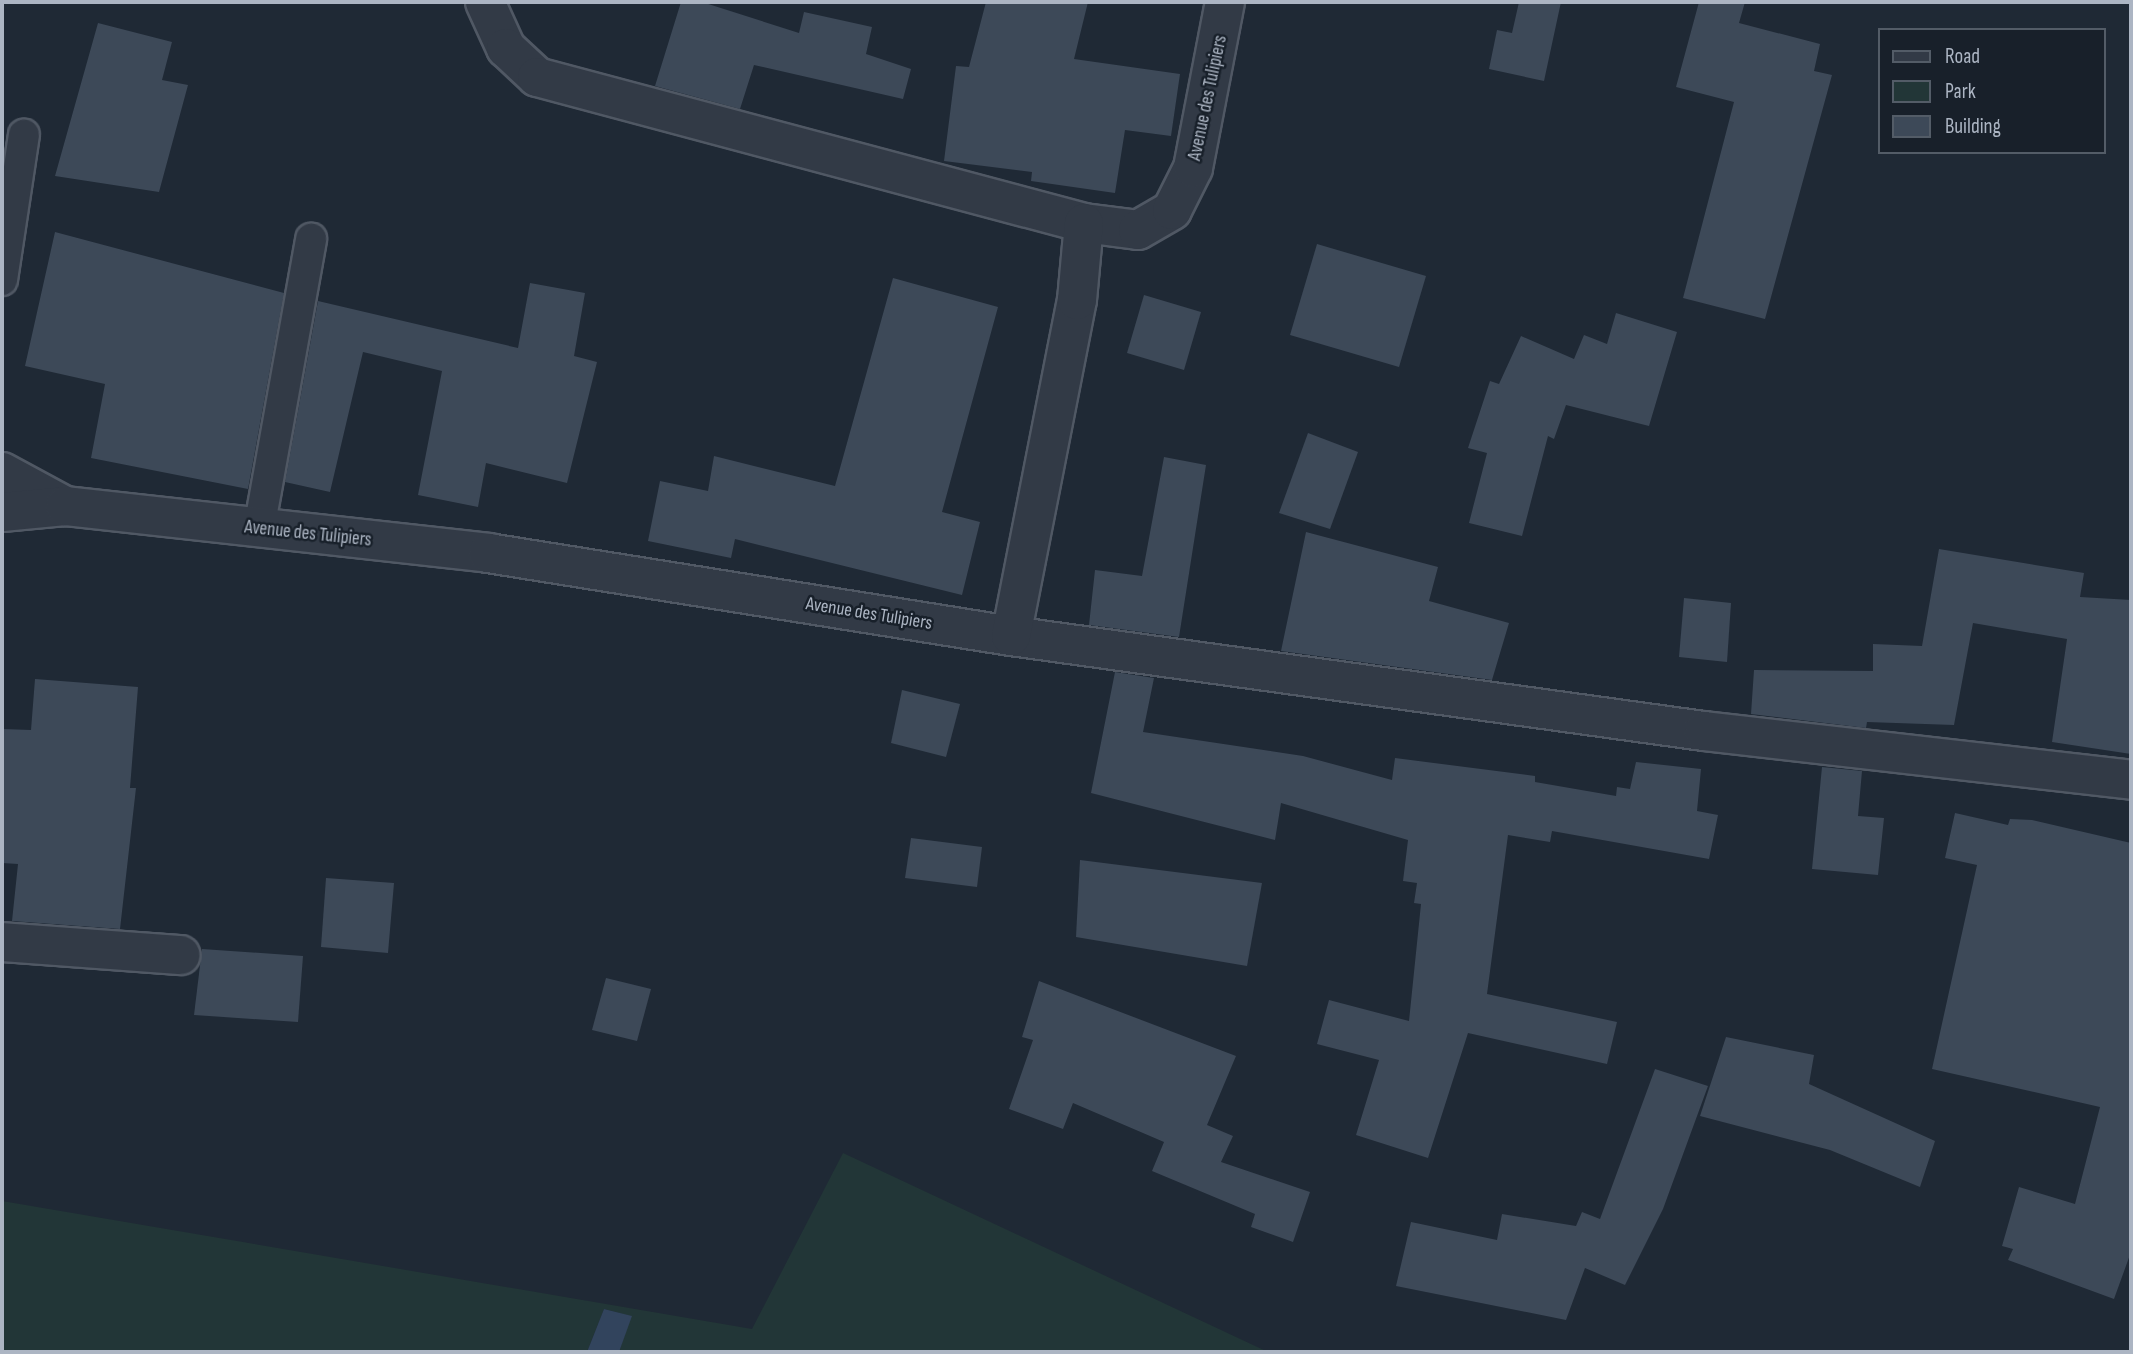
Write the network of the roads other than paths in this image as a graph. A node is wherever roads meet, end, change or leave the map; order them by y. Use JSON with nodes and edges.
{"nodes":[{"id":1,"x":485,"y":2,"type":"edge"},
{"id":2,"x":1226,"y":2,"type":"edge"},
{"id":3,"x":24,"y":135,"type":"dead end"},
{"id":4,"x":1084,"y":223,"type":"junction"},
{"id":5,"x":311,"y":239,"type":"dead end"},
{"id":6,"x":2,"y":280,"type":"edge"},
{"id":7,"x":2,"y":472,"type":"edge"},
{"id":8,"x":65,"y":506,"type":"junction"},
{"id":9,"x":2,"y":512,"type":"edge"},
{"id":10,"x":260,"y":529,"type":"junction"},
{"id":11,"x":1011,"y":636,"type":"junction"},
{"id":12,"x":2131,"y":780,"type":"edge"},
{"id":13,"x":2,"y":942,"type":"edge"},
{"id":14,"x":181,"y":955,"type":"dead end"}],
"edges":[{"from":1,"to":4,"type":"street","name":"Avenue des Tulipiers"},
{"from":2,"to":4,"type":"street","name":"Avenue des Tulipiers"},
{"from":3,"to":6,"type":"lane"},
{"from":4,"to":11,"type":"street"},
{"from":5,"to":10,"type":"lane"},
{"from":7,"to":8,"type":"street"},
{"from":8,"to":9,"type":"street","name":"Avenue des Tulipiers"},
{"from":8,"to":10,"type":"street","name":"Avenue des Tulipiers"},
{"from":10,"to":11,"type":"street","name":"Avenue des Tulipiers"},
{"from":11,"to":12,"type":"street","name":"Avenue des Tulipiers"},
{"from":13,"to":14,"type":"street"}]}
